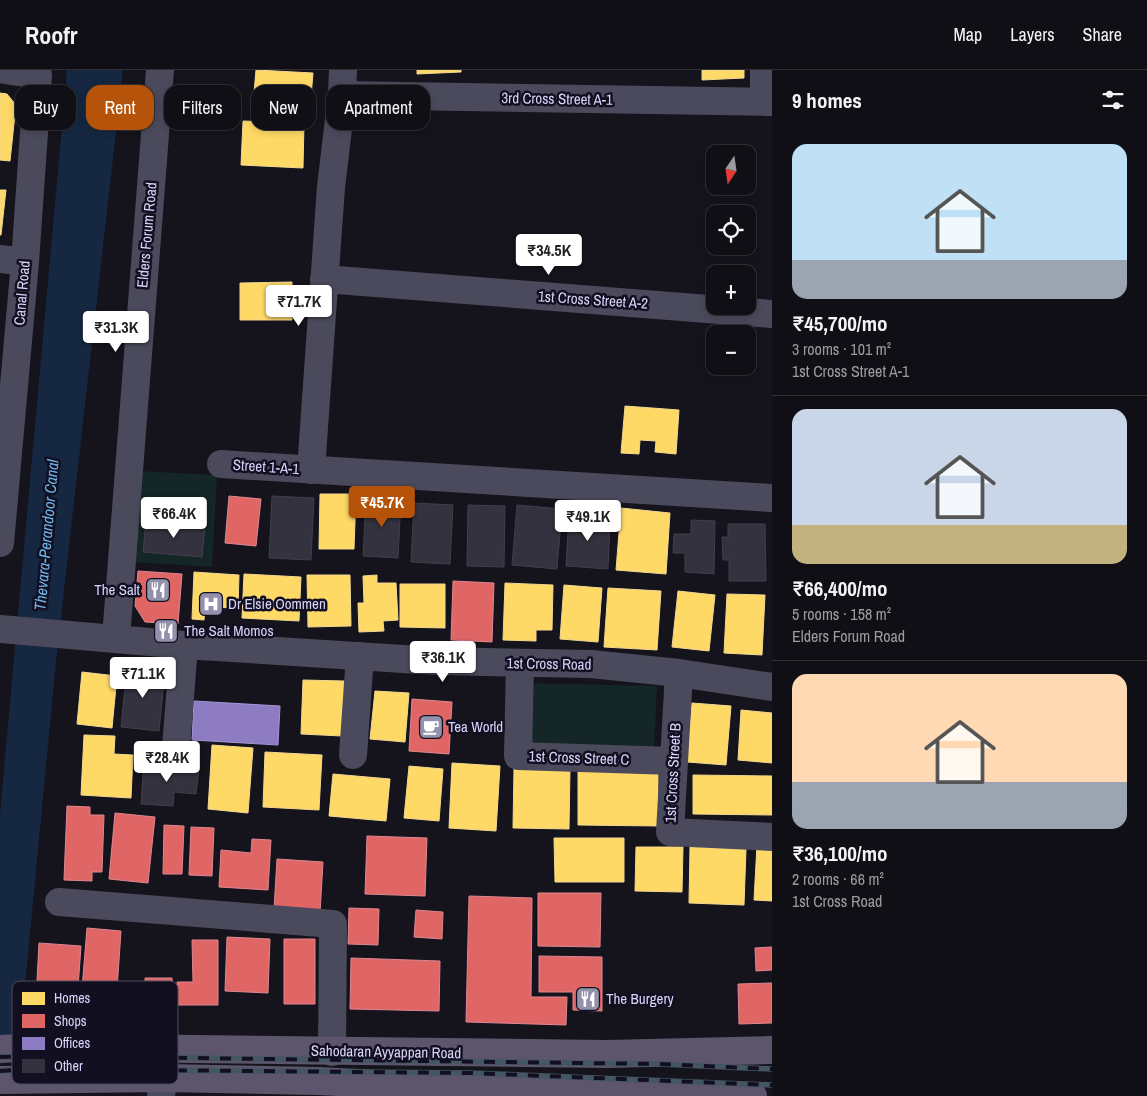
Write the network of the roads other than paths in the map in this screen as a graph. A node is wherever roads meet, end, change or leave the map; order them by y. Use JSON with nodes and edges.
{"nodes":[{"id":1,"x":5,"y":70,"type":"edge"},
{"id":2,"x":160,"y":70,"type":"edge"},
{"id":3,"x":764,"y":70,"type":"edge"},
{"id":4,"x":343,"y":82,"type":"edge"},
{"id":5,"x":768,"y":102,"type":"edge"},
{"id":6,"x":12,"y":261,"type":"edge"},
{"id":7,"x":324,"y":279,"type":"junction"},
{"id":8,"x":772,"y":314,"type":"edge"},
{"id":9,"x":221,"y":464,"type":"dead end"},
{"id":10,"x":3,"y":467,"type":"edge"},
{"id":11,"x":311,"y":470,"type":"junction"},
{"id":12,"x":772,"y":498,"type":"edge"},
{"id":13,"x":0,"y":543,"type":"edge"},
{"id":14,"x":0,"y":629,"type":"edge"},
{"id":15,"x":116,"y":638,"type":"junction"},
{"id":16,"x":184,"y":644,"type":"junction"},
{"id":17,"x":360,"y":656,"type":"junction"},
{"id":18,"x":520,"y":663,"type":"junction"},
{"id":19,"x":679,"y":673,"type":"junction"},
{"id":20,"x":772,"y":687,"type":"edge"},
{"id":21,"x":176,"y":748,"type":"dead end"},
{"id":22,"x":353,"y":755,"type":"dead end"},
{"id":23,"x":674,"y":761,"type":"junction"},
{"id":24,"x":772,"y":837,"type":"edge"},
{"id":25,"x":59,"y":902,"type":"dead end"},
{"id":26,"x":178,"y":1049,"type":"edge"},
{"id":27,"x":772,"y":1050,"type":"edge"},
{"id":28,"x":332,"y":1052,"type":"junction"},
{"id":29,"x":105,"y":1084,"type":"edge"},
{"id":30,"x":162,"y":1087,"type":"edge"},
{"id":31,"x":506,"y":1093,"type":"edge"},
{"id":32,"x":753,"y":1096,"type":"edge"}],
"edges":[{"from":1,"to":6,"type":"street","name":"Canal Road"},
{"from":2,"to":15,"type":"street","name":"Elders Forum Road"},
{"from":3,"to":5,"type":"street"},
{"from":4,"to":5,"type":"street","name":"3rd Cross Street A-1"},
{"from":4,"to":7,"type":"street"},
{"from":6,"to":10,"type":"street","name":"Canal Road"},
{"from":7,"to":8,"type":"street","name":"1st Cross Street A-2"},
{"from":7,"to":11,"type":"street"},
{"from":9,"to":11,"type":"street","name":"Street 1-A-1"},
{"from":10,"to":13,"type":"street","name":"Canal Road"},
{"from":11,"to":12,"type":"street","name":"Street 1-A-1"},
{"from":14,"to":15,"type":"street","name":"1st Cross Road"},
{"from":15,"to":16,"type":"street","name":"1st Cross Road"},
{"from":16,"to":17,"type":"street","name":"1st Cross Road"},
{"from":16,"to":21,"type":"street"},
{"from":17,"to":18,"type":"street","name":"1st Cross Road"},
{"from":17,"to":22,"type":"street"},
{"from":18,"to":19,"type":"street","name":"1st Cross Road"},
{"from":18,"to":23,"type":"street","name":"1st Cross Street C"},
{"from":19,"to":20,"type":"street","name":"1st Cross Road"},
{"from":19,"to":23,"type":"street","name":"1st Cross Street B"},
{"from":23,"to":24,"type":"street","name":"1st Cross Street B"},
{"from":25,"to":28,"type":"street"},
{"from":26,"to":28,"type":"main road","name":"Sahodaran Ayyappan Road"},
{"from":27,"to":28,"type":"main road","name":"Sahodaran Ayyappan Road"},
{"from":29,"to":30,"type":"main road","name":"Sahodaran Ayyappan Road"},
{"from":30,"to":31,"type":"main road","name":"Sahodaran Ayyappan Road"},
{"from":31,"to":32,"type":"main road","name":"Sahodaran Ayyappan Road"}]}
